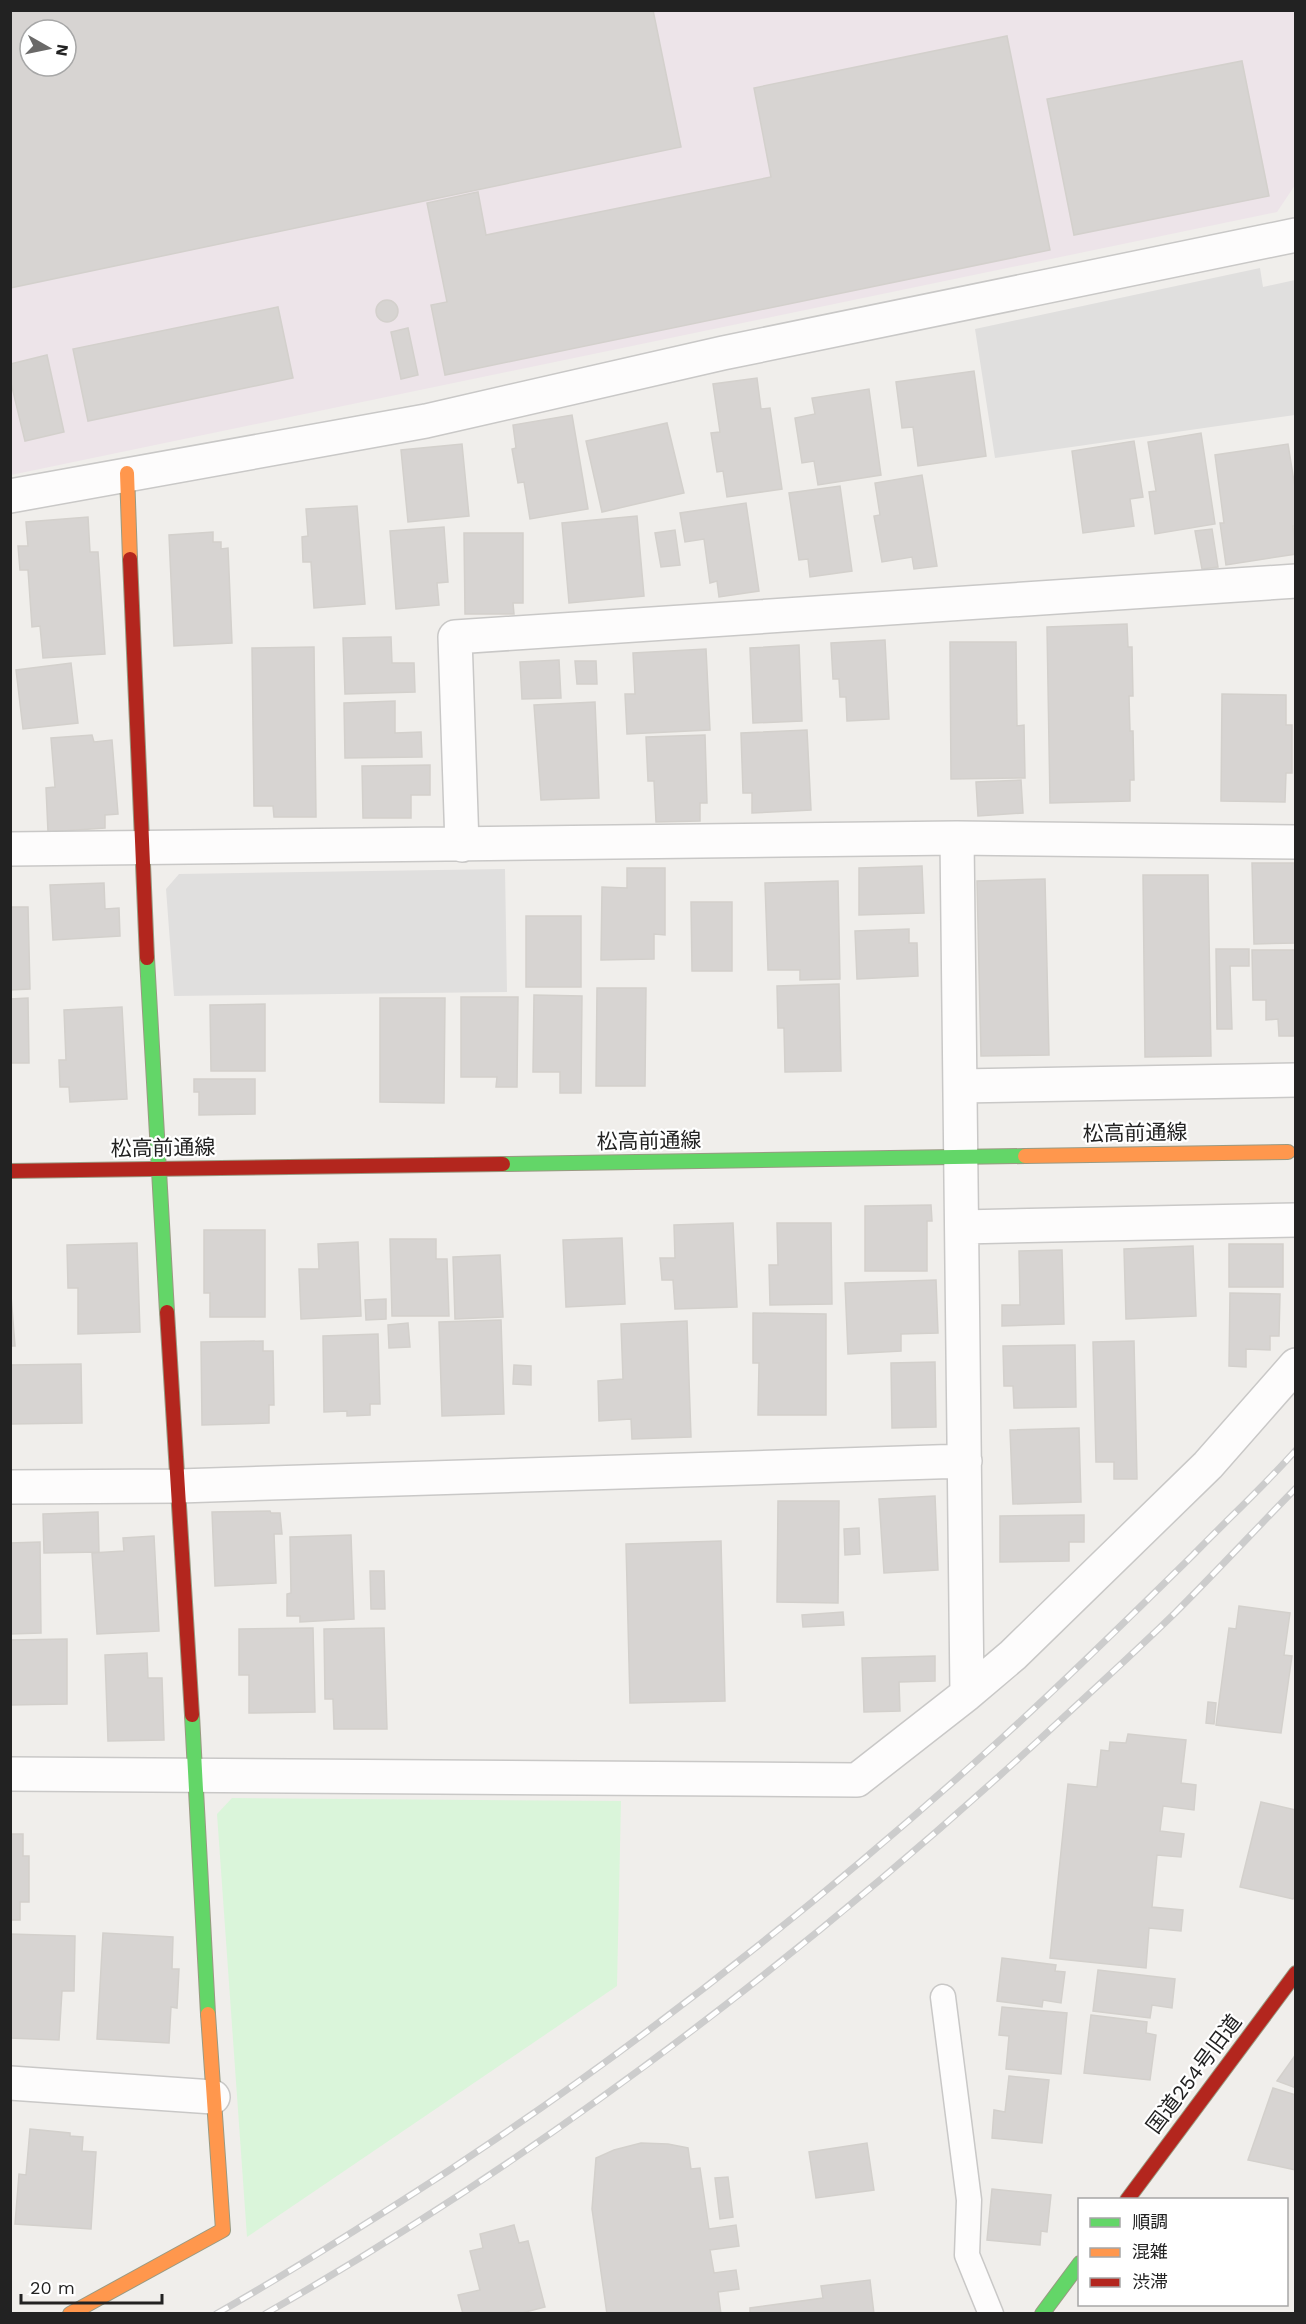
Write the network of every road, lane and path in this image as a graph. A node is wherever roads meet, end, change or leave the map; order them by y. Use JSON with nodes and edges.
{"nodes":[{"id":1,"x":1296,"y":235,"type":"edge"},
{"id":2,"x":127,"y":473,"type":"junction"},
{"id":3,"x":10,"y":496,"type":"edge"},
{"id":4,"x":1296,"y":582,"type":"edge"},
{"id":5,"x":957,"y":838,"type":"junction"},
{"id":6,"x":1296,"y":842,"type":"edge"},
{"id":7,"x":462,"y":845,"type":"junction"},
{"id":8,"x":141,"y":847,"type":"junction"},
{"id":9,"x":10,"y":849,"type":"edge"},
{"id":10,"x":1296,"y":1080,"type":"edge"},
{"id":11,"x":960,"y":1086,"type":"junction"},
{"id":12,"x":1287,"y":1152,"type":"dead end"},
{"id":13,"x":961,"y":1157,"type":"junction"},
{"id":14,"x":158,"y":1170,"type":"junction"},
{"id":15,"x":10,"y":1171,"type":"edge"},
{"id":16,"x":1296,"y":1220,"type":"edge"},
{"id":17,"x":962,"y":1227,"type":"junction"},
{"id":18,"x":1296,"y":1365,"type":"edge"},
{"id":19,"x":965,"y":1461,"type":"junction"},
{"id":20,"x":179,"y":1486,"type":"junction"},
{"id":21,"x":10,"y":1487,"type":"edge"},
{"id":22,"x":968,"y":1694,"type":"junction"},
{"id":23,"x":10,"y":1774,"type":"edge"},
{"id":24,"x":195,"y":1776,"type":"junction"},
{"id":25,"x":1296,"y":1973,"type":"edge"},
{"id":26,"x":943,"y":1997,"type":"dead end"},
{"id":27,"x":10,"y":2083,"type":"edge"},
{"id":28,"x":213,"y":2097,"type":"junction"},
{"id":29,"x":1128,"y":2198,"type":"edge"},
{"id":30,"x":1078,"y":2266,"type":"edge"},
{"id":31,"x":70,"y":2313,"type":"edge"},
{"id":32,"x":991,"y":2313,"type":"edge"},
{"id":33,"x":1042,"y":2313,"type":"edge"}],
"edges":[{"from":1,"to":2,"type":"street"},
{"from":2,"to":3,"type":"street"},
{"from":2,"to":8,"type":"street"},
{"from":4,"to":7,"type":"street"},
{"from":5,"to":6,"type":"street"},
{"from":5,"to":7,"type":"street"},
{"from":5,"to":11,"type":"street"},
{"from":7,"to":8,"type":"street"},
{"from":8,"to":9,"type":"street"},
{"from":8,"to":14,"type":"street"},
{"from":10,"to":11,"type":"street"},
{"from":11,"to":13,"type":"street"},
{"from":12,"to":13,"type":"street","name":"松高前通線"},
{"from":13,"to":14,"type":"street","name":"松高前通線"},
{"from":13,"to":17,"type":"street"},
{"from":14,"to":15,"type":"street","name":"松高前通線"},
{"from":14,"to":20,"type":"street"},
{"from":16,"to":17,"type":"street"},
{"from":17,"to":19,"type":"street"},
{"from":18,"to":22,"type":"street"},
{"from":19,"to":20,"type":"street"},
{"from":19,"to":22,"type":"street"},
{"from":20,"to":21,"type":"street"},
{"from":20,"to":24,"type":"street"},
{"from":22,"to":24,"type":"street"},
{"from":23,"to":24,"type":"street"},
{"from":24,"to":28,"type":"street"},
{"from":25,"to":29,"type":"street","name":"国道254号旧道"},
{"from":26,"to":32,"type":"lane"},
{"from":27,"to":28,"type":"street"},
{"from":28,"to":31,"type":"street"},
{"from":30,"to":33,"type":"street"}]}
